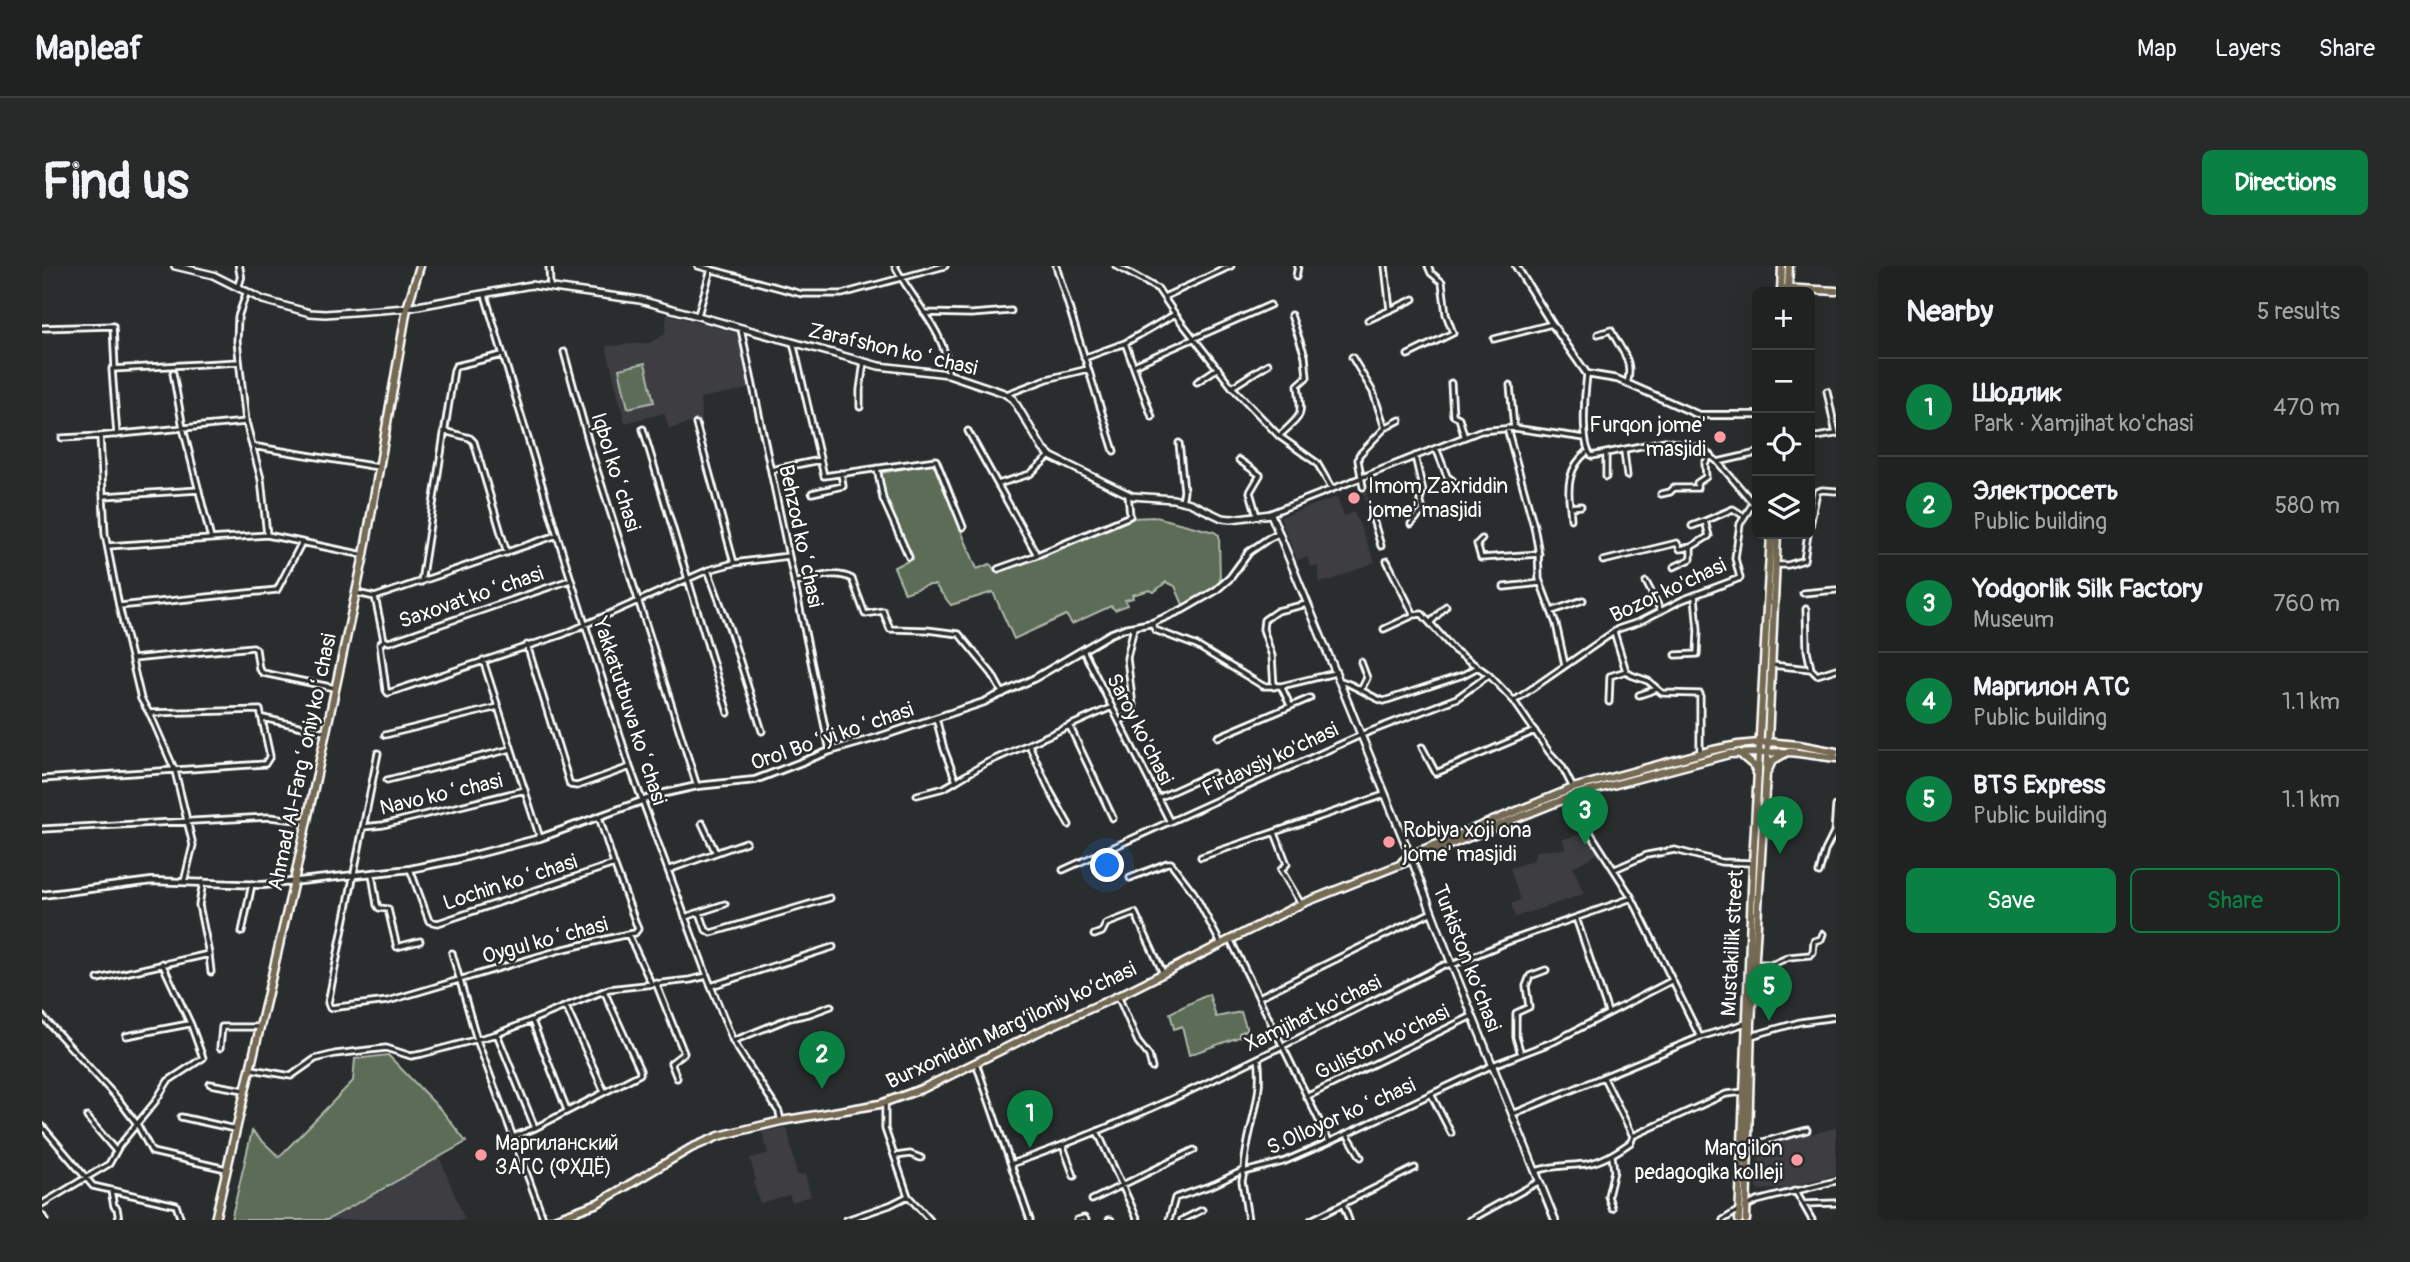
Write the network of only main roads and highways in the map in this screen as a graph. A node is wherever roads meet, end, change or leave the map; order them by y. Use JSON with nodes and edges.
{"nodes":[{"id":1,"x":174,"y":266,"type":"edge"},
{"id":2,"x":420,"y":266,"type":"edge"},
{"id":3,"x":1782,"y":266,"type":"edge"},
{"id":4,"x":1789,"y":266,"type":"edge"},
{"id":5,"x":1785,"y":287,"type":"edge"},
{"id":6,"x":1786,"y":287,"type":"edge"},
{"id":7,"x":1815,"y":291,"type":"edge"},
{"id":8,"x":1836,"y":291,"type":"edge"},
{"id":9,"x":407,"y":308,"type":"junction"},
{"id":10,"x":1271,"y":513,"type":"joint"},
{"id":11,"x":1771,"y":539,"type":"edge"},
{"id":12,"x":1777,"y":539,"type":"edge"},
{"id":13,"x":1765,"y":719,"type":"junction"},
{"id":14,"x":1760,"y":742,"type":"junction"},
{"id":15,"x":1768,"y":743,"type":"junction"},
{"id":16,"x":1792,"y":744,"type":"junction"},
{"id":17,"x":1739,"y":749,"type":"junction"},
{"id":18,"x":1764,"y":752,"type":"junction"},
{"id":19,"x":1791,"y":752,"type":"junction"},
{"id":20,"x":1836,"y":752,"type":"edge"},
{"id":21,"x":1836,"y":758,"type":"edge"},
{"id":22,"x":1762,"y":775,"type":"junction"},
{"id":23,"x":1574,"y":791,"type":"junction"},
{"id":24,"x":1411,"y":858,"type":"junction"},
{"id":25,"x":1749,"y":1023,"type":"junction"},
{"id":26,"x":1743,"y":1208,"type":"junction"},
{"id":27,"x":215,"y":1220,"type":"edge"},
{"id":28,"x":551,"y":1220,"type":"edge"},
{"id":29,"x":1555,"y":1220,"type":"edge"},
{"id":30,"x":1740,"y":1220,"type":"edge"},
{"id":31,"x":1746,"y":1220,"type":"edge"}],
"edges":[{"from":1,"to":9,"type":"main road","name":"Zarafshon koʻchasi"},
{"from":2,"to":9,"type":"main road","name":"Ahmad Al-Fargʻoniy koʻchasi"},
{"from":3,"to":5,"type":"main road"},
{"from":4,"to":6,"type":"main road"},
{"from":7,"to":8,"type":"main road"},
{"from":9,"to":10,"type":"main road","name":"Zarafshon koʻchasi"},
{"from":9,"to":27,"type":"main road","name":"Ahmad Al-Fargʻoniy koʻchasi"},
{"from":10,"to":24,"type":"main road","name":"Turkiston ko’chasi"},
{"from":11,"to":13,"type":"main road"},
{"from":12,"to":13,"type":"main road"},
{"from":13,"to":14,"type":"main road"},
{"from":13,"to":15,"type":"main road"},
{"from":13,"to":16,"type":"main road"},
{"from":13,"to":17,"type":"main road"},
{"from":14,"to":15,"type":"main road","name":"Burxoniddin Marg’iloniy ko’chasi"},
{"from":14,"to":17,"type":"main road","name":"Burxoniddin Marg’iloniy ko’chasi"},
{"from":14,"to":18,"type":"main road"},
{"from":15,"to":16,"type":"main road","name":"Burxoniddin Marg’iloniy ko’chasi"},
{"from":15,"to":18,"type":"main road"},
{"from":16,"to":20,"type":"main road","name":"Burxoniddin Marg’iloniy ko’chasi"},
{"from":17,"to":18,"type":"main road","name":"Burxoniddin Marg’iloniy ko’chasi"},
{"from":17,"to":22,"type":"main road"},
{"from":17,"to":23,"type":"main road","name":"Burxoniddin Marg’iloniy ko’chasi"},
{"from":17,"to":23,"type":"main road","name":"Burxoniddin Marg’iloniy ko’chasi"},
{"from":18,"to":19,"type":"main road","name":"Burxoniddin Marg’iloniy ko’chasi"},
{"from":18,"to":22,"type":"main road","name":"Mustakillik street"},
{"from":19,"to":21,"type":"main road","name":"Burxoniddin Marg’iloniy ko’chasi"},
{"from":19,"to":22,"type":"main road"},
{"from":22,"to":25,"type":"main road"},
{"from":22,"to":25,"type":"main road","name":"Mustakillik street"},
{"from":23,"to":24,"type":"main road","name":"Burxoniddin Marg’iloniy ko’chasi"},
{"from":24,"to":28,"type":"main road","name":"Burxoniddin Marg’iloniy ko’chasi"},
{"from":24,"to":29,"type":"main road","name":"Turkiston ko’chasi"},
{"from":25,"to":26,"type":"main road","name":"Mustakillik street"},
{"from":25,"to":26,"type":"main road"},
{"from":26,"to":30,"type":"main road","name":"Mustakillik street"},
{"from":26,"to":31,"type":"main road"}]}
